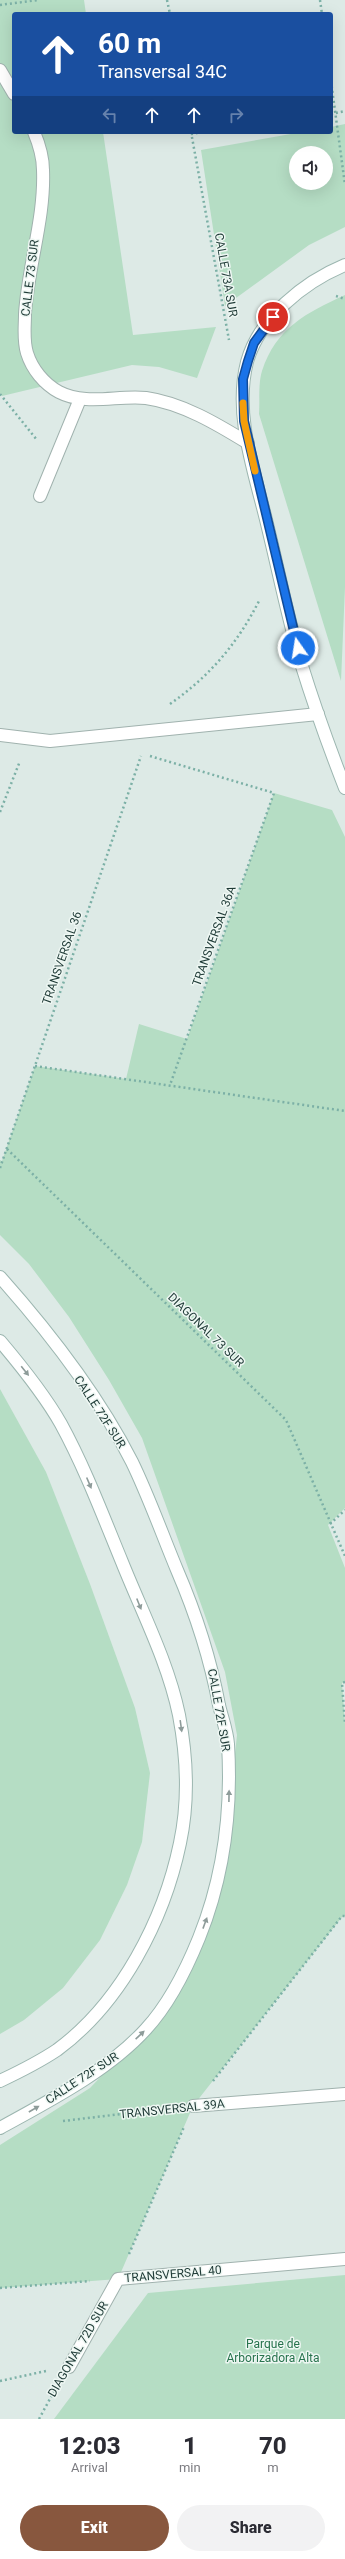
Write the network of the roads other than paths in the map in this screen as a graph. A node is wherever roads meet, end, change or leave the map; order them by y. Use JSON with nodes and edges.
{"nodes":[{"id":1,"x":0,"y":70,"type":"edge"},
{"id":2,"x":12,"y":91,"type":"edge"},
{"id":3,"x":35,"y":134,"type":"edge"},
{"id":4,"x":345,"y":265,"type":"edge"},
{"id":5,"x":80,"y":398,"type":"junction"},
{"id":6,"x":248,"y":443,"type":"junction"},
{"id":7,"x":40,"y":496,"type":"dead end"},
{"id":8,"x":318,"y":714,"type":"junction"},
{"id":9,"x":0,"y":735,"type":"edge"},
{"id":10,"x":345,"y":788,"type":"edge"},
{"id":11,"x":0,"y":1277,"type":"edge"},
{"id":12,"x":0,"y":1341,"type":"edge"},
{"id":13,"x":0,"y":2081,"type":"edge"},
{"id":14,"x":345,"y":2094,"type":"edge"},
{"id":15,"x":193,"y":2106,"type":"road end"},
{"id":16,"x":0,"y":2128,"type":"edge"},
{"id":17,"x":345,"y":2259,"type":"edge"},
{"id":18,"x":118,"y":2279,"type":"joint"},
{"id":19,"x":68,"y":2367,"type":"road end"}],
"edges":[{"from":1,"to":2,"type":"street"},
{"from":3,"to":5,"type":"street","name":"CALLE 73 SUR"},
{"from":4,"to":6,"type":"street"},
{"from":5,"to":6,"type":"street","name":"CALLE 73 SUR"},
{"from":5,"to":7,"type":"street"},
{"from":6,"to":8,"type":"street"},
{"from":8,"to":9,"type":"street"},
{"from":8,"to":10,"type":"street"},
{"from":16,"to":11,"type":"street","name":"CALLE 72F SUR","one_way":true},
{"from":12,"to":13,"type":"street","one_way":true},
{"from":14,"to":15,"type":"street","name":"TRANSVERSAL 39A"},
{"from":17,"to":18,"type":"street","name":"TRANSVERSAL 40"},
{"from":18,"to":19,"type":"street","name":"DIAGONAL 72D SUR"}]}
